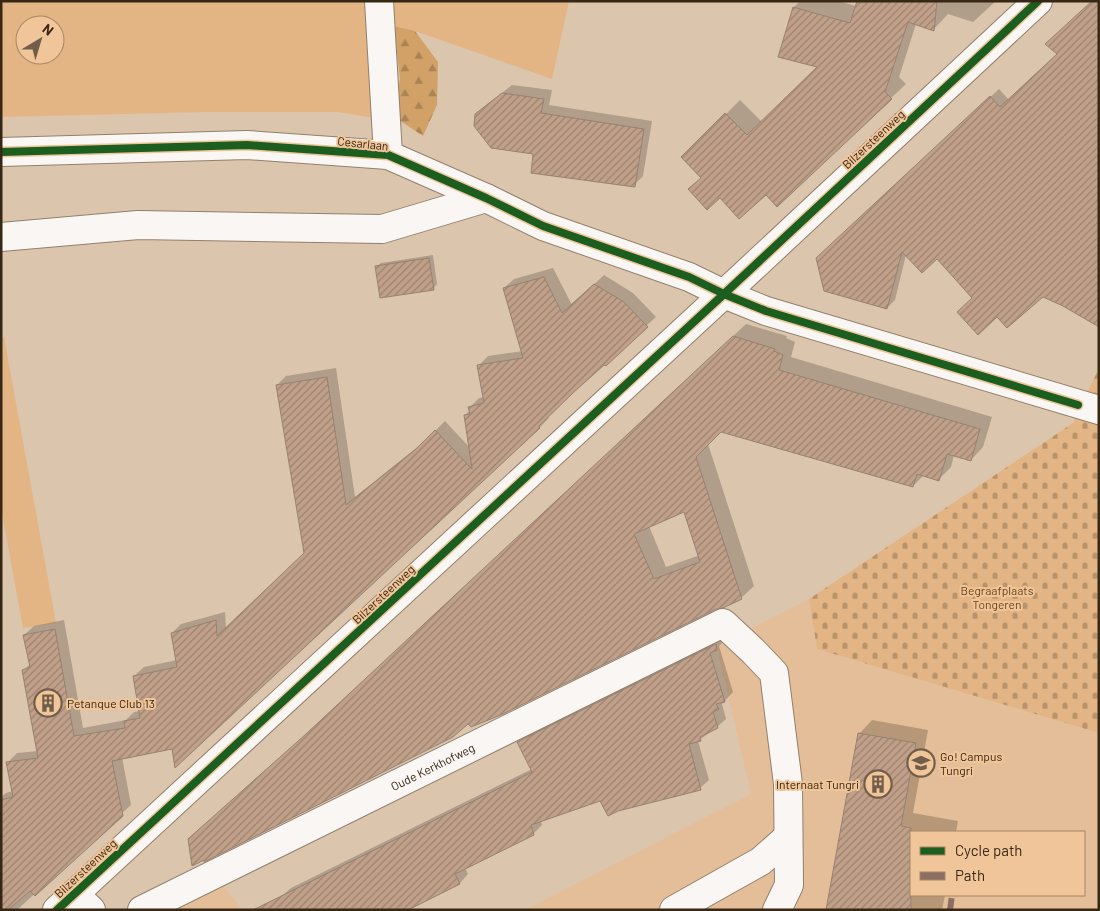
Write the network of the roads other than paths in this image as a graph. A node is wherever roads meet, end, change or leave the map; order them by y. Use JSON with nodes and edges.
{"nodes":[{"id":1,"x":379,"y":1,"type":"edge"},
{"id":2,"x":1038,"y":1,"type":"edge"},
{"id":3,"x":1,"y":152,"type":"edge"},
{"id":4,"x":388,"y":155,"type":"junction"},
{"id":5,"x":486,"y":198,"type":"junction"},
{"id":6,"x":1,"y":237,"type":"edge"},
{"id":7,"x":724,"y":294,"type":"junction"},
{"id":8,"x":1089,"y":408,"type":"edge"},
{"id":9,"x":788,"y":837,"type":"junction"},
{"id":10,"x":177,"y":902,"type":"edge"},
{"id":11,"x":74,"y":905,"type":"edge"},
{"id":12,"x":142,"y":910,"type":"edge"},
{"id":13,"x":674,"y":910,"type":"edge"},
{"id":14,"x":777,"y":910,"type":"edge"}],
"edges":[{"from":1,"to":4,"type":"street"},
{"from":2,"to":7,"type":"street","name":"Bilzersteenweg"},
{"from":3,"to":4,"type":"street","name":"Cesarlaan"},
{"from":4,"to":5,"type":"street","name":"Cesarlaan"},
{"from":5,"to":6,"type":"street"},
{"from":5,"to":7,"type":"street","name":"Cesarlaan"},
{"from":7,"to":8,"type":"street"},
{"from":7,"to":11,"type":"street","name":"Bilzersteenweg"},
{"from":9,"to":10,"type":"street","name":"Oude Kerkhofweg"},
{"from":9,"to":13,"type":"street"},
{"from":9,"to":14,"type":"street"},
{"from":10,"to":12,"type":"street","name":"Oude Kerkhofweg"}]}
